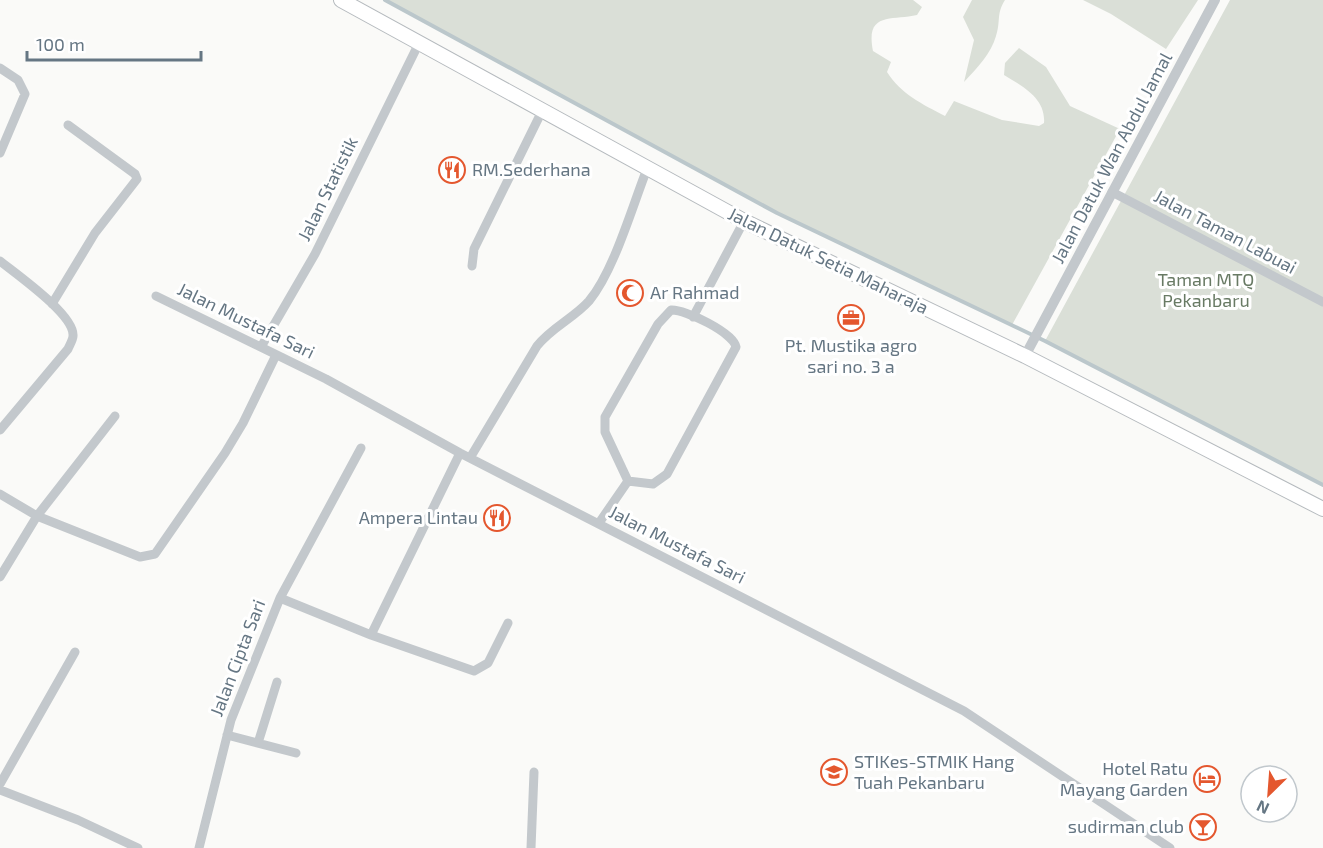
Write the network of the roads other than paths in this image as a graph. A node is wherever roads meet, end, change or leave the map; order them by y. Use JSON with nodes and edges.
{"nodes":[{"id":1,"x":341,"y":0,"type":"edge"},
{"id":2,"x":1215,"y":0,"type":"edge"},
{"id":3,"x":418,"y":43,"type":"junction"},
{"id":4,"x":0,"y":68,"type":"edge"},
{"id":5,"x":542,"y":111,"type":"junction"},
{"id":6,"x":68,"y":125,"type":"dead end"},
{"id":7,"x":0,"y":153,"type":"edge"},
{"id":8,"x":647,"y":169,"type":"junction"},
{"id":9,"x":1113,"y":192,"type":"junction"},
{"id":10,"x":744,"y":221,"type":"junction"},
{"id":11,"x":0,"y":261,"type":"edge"},
{"id":12,"x":472,"y":266,"type":"dead end"},
{"id":13,"x":156,"y":296,"type":"dead end"},
{"id":14,"x":1323,"y":302,"type":"edge"},
{"id":15,"x":52,"y":304,"type":"junction"},
{"id":16,"x":693,"y":317,"type":"junction"},
{"id":17,"x":261,"y":347,"type":"junction"},
{"id":18,"x":276,"y":355,"type":"junction"},
{"id":19,"x":1024,"y":356,"type":"junction"},
{"id":20,"x":115,"y":416,"type":"dead end"},
{"id":21,"x":0,"y":430,"type":"edge"},
{"id":22,"x":361,"y":448,"type":"dead end"},
{"id":23,"x":460,"y":453,"type":"junction"},
{"id":24,"x":470,"y":458,"type":"junction"},
{"id":25,"x":628,"y":481,"type":"junction"},
{"id":26,"x":0,"y":494,"type":"edge"},
{"id":27,"x":1323,"y":508,"type":"edge"},
{"id":28,"x":37,"y":516,"type":"junction"},
{"id":29,"x":599,"y":523,"type":"junction"},
{"id":30,"x":0,"y":578,"type":"edge"},
{"id":31,"x":280,"y":598,"type":"junction"},
{"id":32,"x":508,"y":623,"type":"dead end"},
{"id":33,"x":371,"y":635,"type":"junction"},
{"id":34,"x":75,"y":652,"type":"dead end"},
{"id":35,"x":277,"y":682,"type":"dead end"},
{"id":36,"x":227,"y":735,"type":"junction"},
{"id":37,"x":258,"y":743,"type":"junction"},
{"id":38,"x":296,"y":753,"type":"dead end"},
{"id":39,"x":534,"y":772,"type":"dead end"},
{"id":40,"x":0,"y":784,"type":"edge"},
{"id":41,"x":0,"y":790,"type":"edge"},
{"id":42,"x":138,"y":848,"type":"edge"},
{"id":43,"x":199,"y":848,"type":"edge"},
{"id":44,"x":531,"y":848,"type":"edge"},
{"id":45,"x":1170,"y":848,"type":"edge"}],
"edges":[{"from":1,"to":3,"type":"main road","name":"Jalan Datuk Setia Maharaja"},
{"from":2,"to":9,"type":"street","name":"Jalan Datuk Wan Abdul Jamal"},
{"from":3,"to":5,"type":"main road","name":"Jalan Datuk Setia Maharaja"},
{"from":3,"to":17,"type":"street","name":"Jalan Statistik"},
{"from":4,"to":7,"type":"street"},
{"from":5,"to":8,"type":"main road","name":"Jalan Datuk Setia Maharaja"},
{"from":5,"to":12,"type":"street"},
{"from":6,"to":15,"type":"street"},
{"from":8,"to":10,"type":"main road","name":"Jalan Datuk Setia Maharaja"},
{"from":8,"to":24,"type":"street"},
{"from":9,"to":14,"type":"street","name":"Jalan Taman Labuai"},
{"from":9,"to":19,"type":"street","name":"Jalan Datuk Wan Abdul Jamal"},
{"from":10,"to":16,"type":"street"},
{"from":10,"to":19,"type":"main road","name":"Jalan Datuk Setia Maharaja"},
{"from":11,"to":15,"type":"street"},
{"from":13,"to":17,"type":"street","name":"Jalan Mustafa Sari"},
{"from":15,"to":21,"type":"street"},
{"from":16,"to":25,"type":"street"},
{"from":16,"to":25,"type":"street"},
{"from":17,"to":18,"type":"street","name":"Jalan Mustafa Sari"},
{"from":18,"to":23,"type":"street","name":"Jalan Mustafa Sari"},
{"from":18,"to":28,"type":"street"},
{"from":19,"to":27,"type":"main road","name":"Jalan Datuk Setia Maharaja"},
{"from":20,"to":28,"type":"street"},
{"from":22,"to":31,"type":"street"},
{"from":23,"to":24,"type":"street","name":"Jalan Mustafa Sari"},
{"from":23,"to":33,"type":"street"},
{"from":24,"to":29,"type":"street","name":"Jalan Mustafa Sari"},
{"from":25,"to":29,"type":"street"},
{"from":26,"to":28,"type":"street"},
{"from":28,"to":30,"type":"street"},
{"from":29,"to":45,"type":"street","name":"Jalan Mustafa Sari"},
{"from":31,"to":33,"type":"street","name":"Jalan Cipta Sari"},
{"from":31,"to":36,"type":"street","name":"Jalan Cipta Sari"},
{"from":32,"to":33,"type":"street","name":"Jalan Cipta Sari"},
{"from":34,"to":40,"type":"street"},
{"from":35,"to":37,"type":"street"},
{"from":36,"to":37,"type":"street"},
{"from":36,"to":43,"type":"street","name":"Jalan Cipta Sari"},
{"from":37,"to":38,"type":"street"},
{"from":39,"to":44,"type":"street"},
{"from":41,"to":42,"type":"street"}]}
